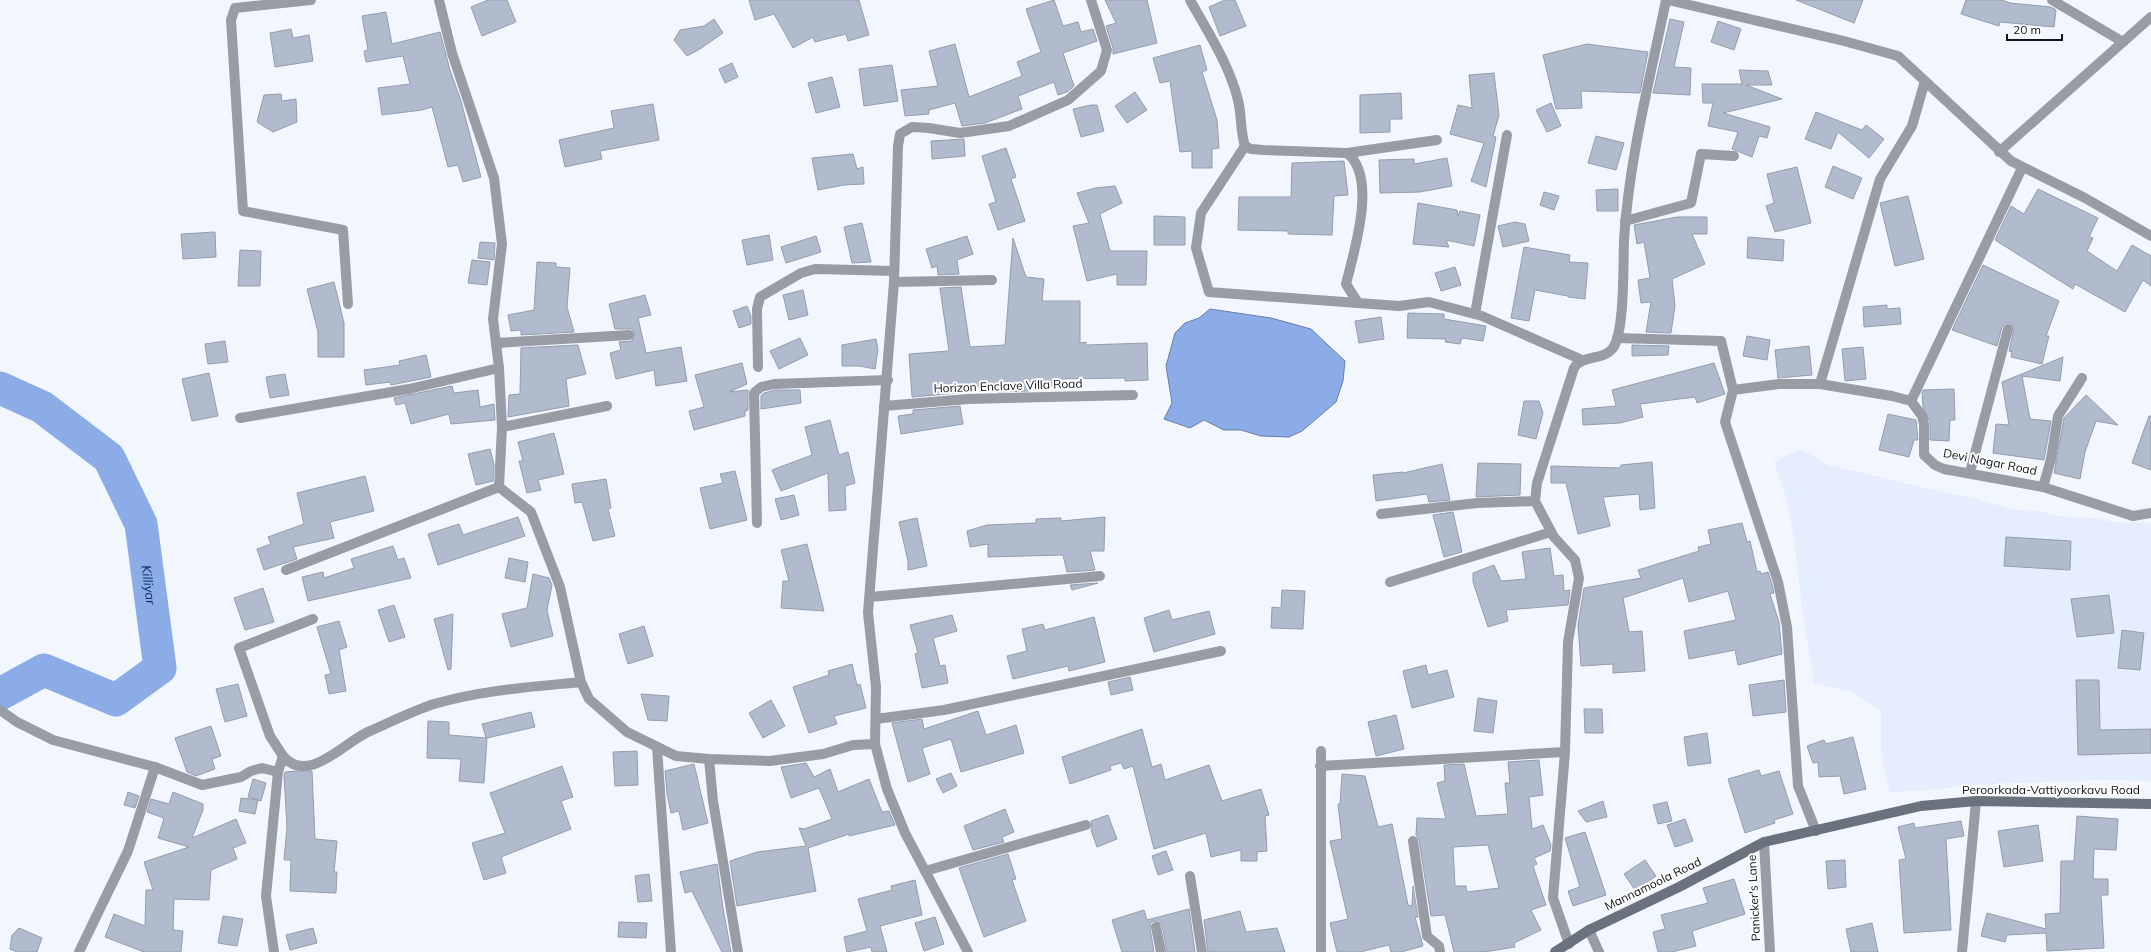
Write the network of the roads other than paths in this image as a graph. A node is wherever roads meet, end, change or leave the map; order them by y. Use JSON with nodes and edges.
{"nodes":[{"id":1,"x":312,"y":0,"type":"edge"},
{"id":2,"x":1090,"y":0,"type":"edge"},
{"id":3,"x":1190,"y":0,"type":"edge"},
{"id":4,"x":1667,"y":0,"type":"edge"},
{"id":5,"x":2052,"y":0,"type":"edge"},
{"id":6,"x":441,"y":1,"type":"edge"},
{"id":7,"x":2151,"y":17,"type":"edge"},
{"id":8,"x":2123,"y":42,"type":"junction"},
{"id":9,"x":1926,"y":81,"type":"junction"},
{"id":10,"x":1507,"y":135,"type":"dead end"},
{"id":11,"x":1437,"y":140,"type":"dead end"},
{"id":12,"x":1246,"y":146,"type":"junction"},
{"id":13,"x":1999,"y":152,"type":"junction"},
{"id":14,"x":1347,"y":153,"type":"junction"},
{"id":15,"x":1734,"y":156,"type":"dead end"},
{"id":16,"x":2022,"y":168,"type":"junction"},
{"id":17,"x":1625,"y":221,"type":"junction"},
{"id":18,"x":2151,"y":236,"type":"edge"},
{"id":19,"x":894,"y":271,"type":"junction"},
{"id":20,"x":992,"y":280,"type":"dead end"},
{"id":21,"x":894,"y":282,"type":"junction"},
{"id":22,"x":1358,"y":302,"type":"junction"},
{"id":23,"x":348,"y":304,"type":"dead end"},
{"id":24,"x":1475,"y":314,"type":"junction"},
{"id":25,"x":2008,"y":329,"type":"dead end"},
{"id":26,"x":629,"y":335,"type":"dead end"},
{"id":27,"x":1617,"y":338,"type":"junction"},
{"id":28,"x":496,"y":343,"type":"junction"},
{"id":29,"x":1582,"y":360,"type":"junction"},
{"id":30,"x":758,"y":367,"type":"dead end"},
{"id":31,"x":499,"y":368,"type":"junction"},
{"id":32,"x":2082,"y":378,"type":"dead end"},
{"id":33,"x":888,"y":380,"type":"junction"},
{"id":34,"x":1820,"y":384,"type":"junction"},
{"id":35,"x":1733,"y":390,"type":"junction"},
{"id":36,"x":1133,"y":395,"type":"dead end"},
{"id":37,"x":1911,"y":401,"type":"junction"},
{"id":38,"x":607,"y":406,"type":"dead end"},
{"id":39,"x":884,"y":406,"type":"junction"},
{"id":40,"x":240,"y":418,"type":"dead end"},
{"id":41,"x":502,"y":427,"type":"junction"},
{"id":42,"x":1970,"y":472,"type":"junction"},
{"id":43,"x":2043,"y":486,"type":"junction"},
{"id":44,"x":499,"y":487,"type":"junction"},
{"id":45,"x":1535,"y":501,"type":"junction"},
{"id":46,"x":2151,"y":513,"type":"edge"},
{"id":47,"x":1381,"y":514,"type":"dead end"},
{"id":48,"x":757,"y":523,"type":"dead end"},
{"id":49,"x":1550,"y":532,"type":"junction"},
{"id":50,"x":286,"y":570,"type":"dead end"},
{"id":51,"x":1100,"y":576,"type":"dead end"},
{"id":52,"x":1390,"y":582,"type":"dead end"},
{"id":53,"x":870,"y":597,"type":"junction"},
{"id":54,"x":313,"y":619,"type":"dead end"},
{"id":55,"x":1221,"y":651,"type":"dead end"},
{"id":56,"x":581,"y":682,"type":"junction"},
{"id":57,"x":0,"y":710,"type":"edge"},
{"id":58,"x":876,"y":719,"type":"junction"},
{"id":59,"x":875,"y":744,"type":"junction"},
{"id":60,"x":657,"y":747,"type":"junction"},
{"id":61,"x":1321,"y":751,"type":"dead end"},
{"id":62,"x":1565,"y":752,"type":"junction"},
{"id":63,"x":283,"y":756,"type":"junction"},
{"id":64,"x":710,"y":759,"type":"junction"},
{"id":65,"x":1320,"y":766,"type":"junction"},
{"id":66,"x":156,"y":767,"type":"junction"},
{"id":67,"x":278,"y":772,"type":"junction"},
{"id":68,"x":1976,"y":801,"type":"junction"},
{"id":69,"x":2151,"y":804,"type":"edge"},
{"id":70,"x":1086,"y":825,"type":"dead end"},
{"id":71,"x":1816,"y":830,"type":"junction"},
{"id":72,"x":1413,"y":841,"type":"dead end"},
{"id":73,"x":1764,"y":842,"type":"junction"},
{"id":74,"x":925,"y":872,"type":"junction"},
{"id":75,"x":1190,"y":876,"type":"dead end"},
{"id":76,"x":1156,"y":927,"type":"dead end"},
{"id":77,"x":1589,"y":930,"type":"junction"},
{"id":78,"x":1569,"y":944,"type":"junction"},
{"id":79,"x":79,"y":952,"type":"edge"},
{"id":80,"x":274,"y":952,"type":"edge"},
{"id":81,"x":671,"y":952,"type":"edge"},
{"id":82,"x":738,"y":952,"type":"edge"},
{"id":83,"x":968,"y":952,"type":"edge"},
{"id":84,"x":1162,"y":952,"type":"edge"},
{"id":85,"x":1202,"y":952,"type":"edge"},
{"id":86,"x":1321,"y":952,"type":"edge"},
{"id":87,"x":1440,"y":952,"type":"edge"},
{"id":88,"x":1555,"y":952,"type":"edge"},
{"id":89,"x":1599,"y":952,"type":"edge"},
{"id":90,"x":1770,"y":952,"type":"edge"},
{"id":91,"x":1962,"y":952,"type":"edge"}],
"edges":[{"from":1,"to":23,"type":"street"},
{"from":2,"to":19,"type":"street"},
{"from":3,"to":12,"type":"street"},
{"from":4,"to":9,"type":"street"},
{"from":4,"to":17,"type":"street"},
{"from":5,"to":8,"type":"street"},
{"from":6,"to":28,"type":"street"},
{"from":7,"to":8,"type":"street"},
{"from":8,"to":13,"type":"street"},
{"from":9,"to":13,"type":"street"},
{"from":9,"to":34,"type":"street"},
{"from":10,"to":24,"type":"street"},
{"from":11,"to":14,"type":"street"},
{"from":12,"to":14,"type":"street"},
{"from":12,"to":22,"type":"street"},
{"from":13,"to":16,"type":"street"},
{"from":14,"to":22,"type":"street"},
{"from":15,"to":17,"type":"street"},
{"from":16,"to":18,"type":"street"},
{"from":16,"to":37,"type":"street"},
{"from":17,"to":27,"type":"street"},
{"from":19,"to":21,"type":"street"},
{"from":19,"to":30,"type":"street"},
{"from":20,"to":21,"type":"street"},
{"from":21,"to":33,"type":"street"},
{"from":22,"to":24,"type":"street"},
{"from":24,"to":29,"type":"street"},
{"from":25,"to":42,"type":"street"},
{"from":26,"to":28,"type":"street"},
{"from":27,"to":29,"type":"street"},
{"from":27,"to":35,"type":"street"},
{"from":28,"to":31,"type":"street"},
{"from":29,"to":45,"type":"street"},
{"from":31,"to":40,"type":"street"},
{"from":31,"to":41,"type":"street"},
{"from":32,"to":43,"type":"street"},
{"from":33,"to":39,"type":"street"},
{"from":33,"to":48,"type":"street"},
{"from":34,"to":35,"type":"street"},
{"from":34,"to":37,"type":"street"},
{"from":35,"to":71,"type":"street"},
{"from":36,"to":39,"type":"street","name":"Horizon Enclave Villa Road"},
{"from":37,"to":42,"type":"street","name":"Devi Nagar Road"},
{"from":38,"to":41,"type":"street"},
{"from":39,"to":53,"type":"street"},
{"from":41,"to":44,"type":"street"},
{"from":42,"to":43,"type":"street","name":"Devi Nagar Road"},
{"from":43,"to":46,"type":"street","name":"Devi Nagar Road"},
{"from":44,"to":50,"type":"street"},
{"from":44,"to":56,"type":"street"},
{"from":45,"to":47,"type":"street"},
{"from":45,"to":49,"type":"street"},
{"from":49,"to":52,"type":"street"},
{"from":49,"to":62,"type":"street"},
{"from":51,"to":53,"type":"street"},
{"from":53,"to":58,"type":"street"},
{"from":54,"to":63,"type":"street"},
{"from":55,"to":58,"type":"street"},
{"from":56,"to":60,"type":"street"},
{"from":56,"to":63,"type":"street"},
{"from":57,"to":66,"type":"street"},
{"from":58,"to":59,"type":"street"},
{"from":59,"to":64,"type":"street"},
{"from":59,"to":74,"type":"street"},
{"from":60,"to":64,"type":"street"},
{"from":60,"to":81,"type":"street"},
{"from":61,"to":65,"type":"street"},
{"from":62,"to":65,"type":"street"},
{"from":62,"to":78,"type":"street"},
{"from":63,"to":67,"type":"street"},
{"from":64,"to":82,"type":"street"},
{"from":65,"to":86,"type":"street"},
{"from":66,"to":67,"type":"street"},
{"from":66,"to":79,"type":"street"},
{"from":67,"to":80,"type":"street"},
{"from":68,"to":69,"type":"main road","name":"Peroorkada-Vattiyoorkavu Road"},
{"from":68,"to":71,"type":"main road","name":"Peroorkada-Vattiyoorkavu Road"},
{"from":68,"to":91,"type":"street"},
{"from":70,"to":74,"type":"street"},
{"from":71,"to":73,"type":"main road","name":"Peroorkada-Vattiyoorkavu Road"},
{"from":72,"to":87,"type":"street"},
{"from":73,"to":77,"type":"main road","name":"Mannamoola Road"},
{"from":73,"to":90,"type":"street","name":"Panicker's Lane"},
{"from":74,"to":83,"type":"street"},
{"from":75,"to":85,"type":"street"},
{"from":76,"to":84,"type":"street"},
{"from":77,"to":78,"type":"main road","name":"Mannamoola Road"},
{"from":77,"to":89,"type":"street"},
{"from":78,"to":88,"type":"main road","name":"Mannamoola Road"}]}
